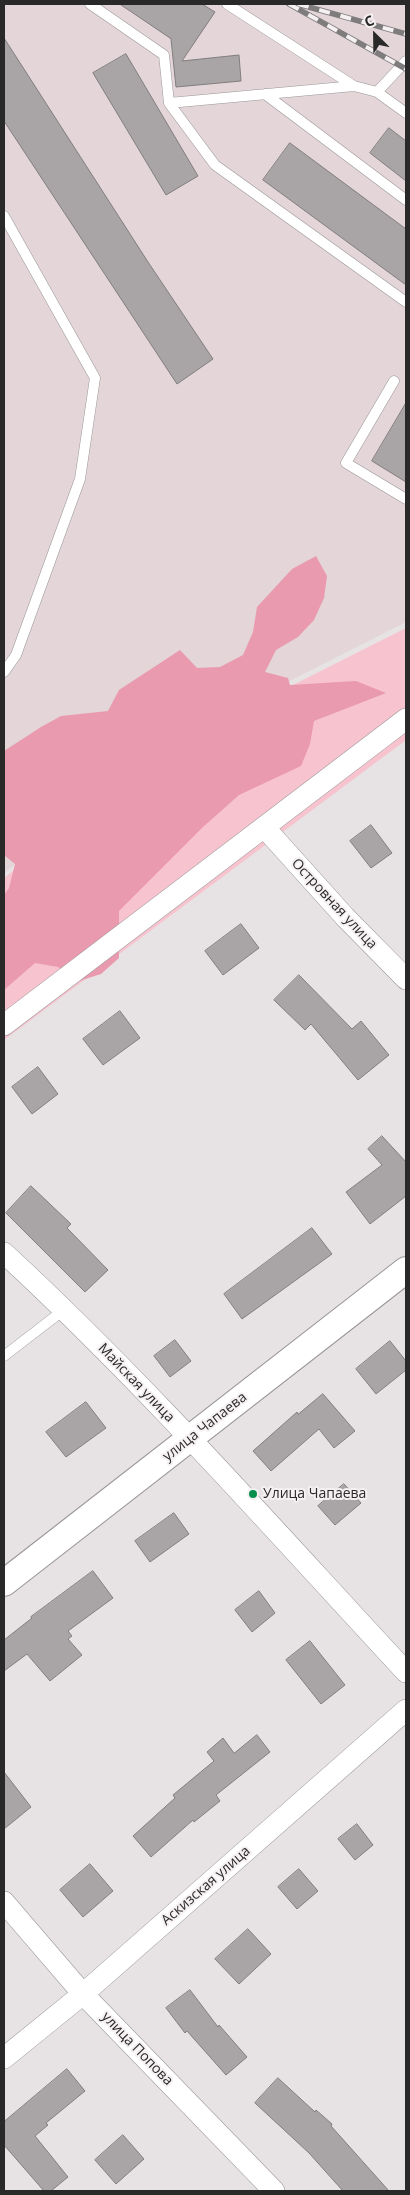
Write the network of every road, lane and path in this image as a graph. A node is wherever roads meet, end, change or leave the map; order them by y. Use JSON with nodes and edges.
{"nodes":[{"id":1,"x":90,"y":4,"type":"edge"},
{"id":2,"x":227,"y":4,"type":"edge"},
{"id":3,"x":405,"y":64,"type":"edge"},
{"id":4,"x":354,"y":86,"type":"junction"},
{"id":5,"x":377,"y":92,"type":"junction"},
{"id":6,"x":265,"y":94,"type":"junction"},
{"id":7,"x":169,"y":103,"type":"junction"},
{"id":8,"x":406,"y":114,"type":"edge"},
{"id":9,"x":406,"y":200,"type":"edge"},
{"id":10,"x":4,"y":216,"type":"edge"},
{"id":11,"x":406,"y":302,"type":"edge"},
{"id":12,"x":394,"y":380,"type":"dead end"},
{"id":13,"x":406,"y":499,"type":"edge"},
{"id":14,"x":4,"y":672,"type":"edge"},
{"id":15,"x":406,"y":719,"type":"edge"},
{"id":16,"x":264,"y":827,"type":"junction"},
{"id":17,"x":406,"y":978,"type":"edge"},
{"id":18,"x":4,"y":1025,"type":"edge"},
{"id":19,"x":4,"y":1254,"type":"edge"},
{"id":20,"x":406,"y":1270,"type":"edge"},
{"id":21,"x":64,"y":1310,"type":"junction"},
{"id":22,"x":4,"y":1356,"type":"edge"},
{"id":23,"x":189,"y":1439,"type":"junction"},
{"id":24,"x":4,"y":1583,"type":"edge"},
{"id":25,"x":406,"y":1672,"type":"edge"},
{"id":26,"x":406,"y":1710,"type":"edge"},
{"id":27,"x":4,"y":1902,"type":"edge"},
{"id":28,"x":83,"y":1994,"type":"junction"},
{"id":29,"x":4,"y":2058,"type":"edge"},
{"id":30,"x":274,"y":2191,"type":"edge"}],
"edges":[{"from":1,"to":7,"type":"lane"},
{"from":2,"to":4,"type":"lane"},
{"from":3,"to":5,"type":"lane"},
{"from":4,"to":5,"type":"lane"},
{"from":4,"to":6,"type":"lane"},
{"from":5,"to":8,"type":"lane"},
{"from":6,"to":7,"type":"lane"},
{"from":6,"to":9,"type":"lane"},
{"from":7,"to":11,"type":"lane"},
{"from":10,"to":14,"type":"lane"},
{"from":12,"to":13,"type":"lane"},
{"from":15,"to":16,"type":"street"},
{"from":16,"to":17,"type":"street","name":"Островная улица"},
{"from":16,"to":18,"type":"street"},
{"from":19,"to":21,"type":"street","name":"Майская улица"},
{"from":20,"to":23,"type":"street","name":"улица Чапаева"},
{"from":21,"to":22,"type":"lane"},
{"from":21,"to":23,"type":"street","name":"Майская улица"},
{"from":23,"to":24,"type":"street","name":"улица Чапаева"},
{"from":23,"to":25,"type":"street","name":"Майская улица"},
{"from":26,"to":28,"type":"street","name":"Аскизская улица"},
{"from":27,"to":28,"type":"street","name":"улица Попова"},
{"from":28,"to":29,"type":"street","name":"Аскизская улица"},
{"from":28,"to":30,"type":"street","name":"улица Попова"}]}
